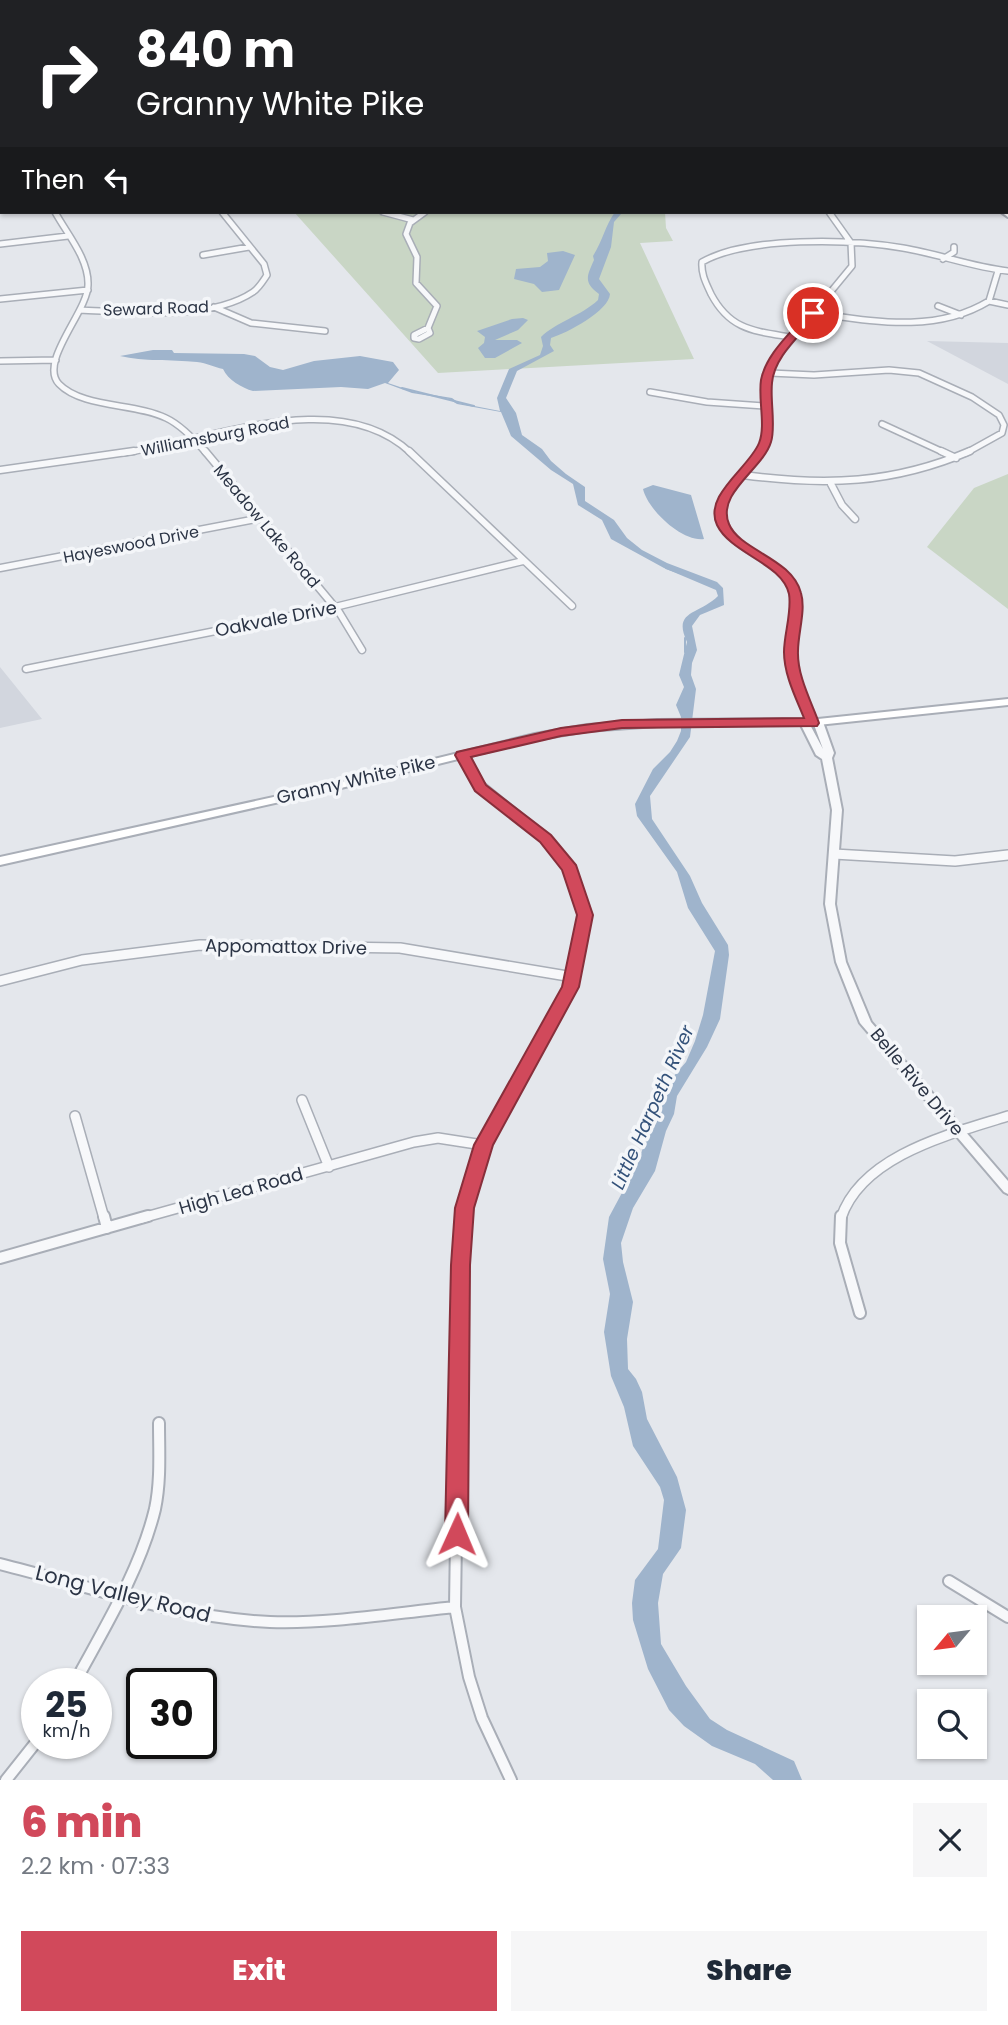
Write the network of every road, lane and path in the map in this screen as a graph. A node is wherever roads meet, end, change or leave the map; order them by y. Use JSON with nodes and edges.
{"nodes":[{"id":1,"x":56,"y":214,"type":"edge"},
{"id":2,"x":224,"y":214,"type":"edge"},
{"id":3,"x":390,"y":214,"type":"edge"},
{"id":4,"x":422,"y":214,"type":"edge"},
{"id":5,"x":831,"y":214,"type":"edge"},
{"id":6,"x":412,"y":220,"type":"junction"},
{"id":7,"x":68,"y":236,"type":"junction"},
{"id":8,"x":0,"y":244,"type":"edge"},
{"id":9,"x":852,"y":245,"type":"junction"},
{"id":10,"x":249,"y":247,"type":"junction"},
{"id":11,"x":954,"y":247,"type":"dead end"},
{"id":12,"x":203,"y":256,"type":"dead end"},
{"id":13,"x":943,"y":259,"type":"junction"},
{"id":14,"x":998,"y":271,"type":"junction"},
{"id":15,"x":1008,"y":271,"type":"edge"},
{"id":16,"x":88,"y":290,"type":"junction"},
{"id":17,"x":0,"y":299,"type":"edge"},
{"id":18,"x":989,"y":300,"type":"junction"},
{"id":19,"x":1008,"y":305,"type":"edge"},
{"id":20,"x":938,"y":306,"type":"dead end"},
{"id":21,"x":214,"y":307,"type":"junction"},
{"id":22,"x":80,"y":310,"type":"junction"},
{"id":23,"x":813,"y":313,"type":"junction"},
{"id":24,"x":961,"y":315,"type":"junction"},
{"id":25,"x":428,"y":328,"type":"dead end"},
{"id":26,"x":325,"y":331,"type":"dead end"},
{"id":27,"x":790,"y":337,"type":"junction"},
{"id":28,"x":55,"y":359,"type":"junction"},
{"id":29,"x":0,"y":361,"type":"edge"},
{"id":30,"x":770,"y":373,"type":"junction"},
{"id":31,"x":650,"y":393,"type":"dead end"},
{"id":32,"x":765,"y":406,"type":"junction"},
{"id":33,"x":882,"y":424,"type":"dead end"},
{"id":34,"x":192,"y":439,"type":"junction"},
{"id":35,"x":956,"y":458,"type":"junction"},
{"id":36,"x":0,"y":470,"type":"edge"},
{"id":37,"x":743,"y":475,"type":"junction"},
{"id":38,"x":831,"y":484,"type":"junction"},
{"id":39,"x":261,"y":518,"type":"junction"},
{"id":40,"x":855,"y":519,"type":"dead end"},
{"id":41,"x":523,"y":561,"type":"junction"},
{"id":42,"x":0,"y":568,"type":"edge"},
{"id":43,"x":572,"y":606,"type":"dead end"},
{"id":44,"x":335,"y":607,"type":"junction"},
{"id":45,"x":362,"y":650,"type":"dead end"},
{"id":46,"x":26,"y":669,"type":"dead end"},
{"id":47,"x":1008,"y":702,"type":"edge"},
{"id":48,"x":812,"y":723,"type":"junction"},
{"id":49,"x":462,"y":755,"type":"junction"},
{"id":50,"x":834,"y":853,"type":"junction"},
{"id":51,"x":1008,"y":855,"type":"edge"},
{"id":52,"x":0,"y":861,"type":"edge"},
{"id":53,"x":573,"y":977,"type":"junction"},
{"id":54,"x":0,"y":981,"type":"edge"},
{"id":55,"x":302,"y":1100,"type":"dead end"},
{"id":56,"x":75,"y":1115,"type":"dead end"},
{"id":57,"x":1008,"y":1116,"type":"edge"},
{"id":58,"x":960,"y":1133,"type":"junction"},
{"id":59,"x":483,"y":1145,"type":"junction"},
{"id":60,"x":329,"y":1167,"type":"junction"},
{"id":61,"x":1008,"y":1189,"type":"edge"},
{"id":62,"x":107,"y":1228,"type":"junction"},
{"id":63,"x":0,"y":1258,"type":"edge"},
{"id":64,"x":860,"y":1313,"type":"dead end"},
{"id":65,"x":159,"y":1423,"type":"dead end"},
{"id":66,"x":0,"y":1564,"type":"edge"},
{"id":67,"x":949,"y":1581,"type":"dead end"},
{"id":68,"x":121,"y":1593,"type":"junction"},
{"id":69,"x":455,"y":1607,"type":"junction"},
{"id":70,"x":1008,"y":1617,"type":"edge"},
{"id":71,"x":82,"y":1668,"type":"edge"},
{"id":72,"x":23,"y":1759,"type":"edge"},
{"id":73,"x":6,"y":1780,"type":"edge"},
{"id":74,"x":510,"y":1780,"type":"edge"}],
"edges":[{"from":1,"to":7,"type":"street"},
{"from":2,"to":10,"type":"street","name":"Seward Road"},
{"from":3,"to":6,"type":"street"},
{"from":4,"to":6,"type":"street"},
{"from":5,"to":9,"type":"street"},
{"from":6,"to":25,"type":"street"},
{"from":7,"to":8,"type":"street"},
{"from":7,"to":16,"type":"street"},
{"from":9,"to":13,"type":"street"},
{"from":9,"to":23,"type":"street"},
{"from":9,"to":27,"type":"street"},
{"from":10,"to":12,"type":"street"},
{"from":10,"to":21,"type":"street","name":"Seward Road"},
{"from":11,"to":13,"type":"street"},
{"from":13,"to":14,"type":"street"},
{"from":14,"to":15,"type":"street"},
{"from":14,"to":18,"type":"street"},
{"from":16,"to":17,"type":"street"},
{"from":16,"to":22,"type":"street"},
{"from":18,"to":19,"type":"street"},
{"from":18,"to":24,"type":"street"},
{"from":20,"to":24,"type":"street"},
{"from":21,"to":22,"type":"street","name":"Seward Road"},
{"from":21,"to":26,"type":"street"},
{"from":22,"to":28,"type":"street"},
{"from":23,"to":24,"type":"street"},
{"from":23,"to":27,"type":"street"},
{"from":27,"to":30,"type":"street"},
{"from":28,"to":29,"type":"street"},
{"from":28,"to":34,"type":"street","name":"Meadow Lake Road"},
{"from":30,"to":32,"type":"street"},
{"from":30,"to":35,"type":"street"},
{"from":31,"to":32,"type":"street"},
{"from":32,"to":37,"type":"street"},
{"from":33,"to":35,"type":"street"},
{"from":34,"to":36,"type":"street","name":"Williamsburg Road"},
{"from":34,"to":39,"type":"street","name":"Meadow Lake Road"},
{"from":34,"to":41,"type":"street","name":"Williamsburg Road"},
{"from":35,"to":38,"type":"street"},
{"from":37,"to":38,"type":"street"},
{"from":37,"to":48,"type":"street"},
{"from":38,"to":40,"type":"street"},
{"from":39,"to":42,"type":"street","name":"Hayeswood Drive"},
{"from":39,"to":44,"type":"street","name":"Meadow Lake Road"},
{"from":41,"to":43,"type":"street","name":"Williamsburg Road"},
{"from":41,"to":44,"type":"street","name":"Oakvale Drive"},
{"from":44,"to":45,"type":"street","name":"Meadow Lake Road"},
{"from":44,"to":46,"type":"street","name":"Oakvale Drive"},
{"from":47,"to":48,"type":"main road","name":"Granny White Pike"},
{"from":48,"to":49,"type":"main road","name":"Granny White Pike"},
{"from":48,"to":50,"type":"street","name":"Belle Rive Drive"},
{"from":49,"to":52,"type":"main road","name":"Granny White Pike"},
{"from":49,"to":53,"type":"street"},
{"from":50,"to":51,"type":"street"},
{"from":50,"to":58,"type":"street","name":"Belle Rive Drive"},
{"from":53,"to":54,"type":"street","name":"Appomattox Drive"},
{"from":53,"to":59,"type":"street"},
{"from":55,"to":60,"type":"street"},
{"from":56,"to":62,"type":"street"},
{"from":57,"to":58,"type":"street"},
{"from":58,"to":61,"type":"street","name":"Belle Rive Drive"},
{"from":58,"to":64,"type":"street"},
{"from":59,"to":60,"type":"street","name":"High Lea Road"},
{"from":59,"to":69,"type":"street"},
{"from":60,"to":62,"type":"street","name":"High Lea Road"},
{"from":62,"to":63,"type":"street","name":"High Lea Road"},
{"from":65,"to":68,"type":"street"},
{"from":66,"to":68,"type":"street","name":"Long Valley Road"},
{"from":67,"to":70,"type":"street"},
{"from":68,"to":69,"type":"street","name":"Long Valley Road"},
{"from":68,"to":71,"type":"street"},
{"from":69,"to":74,"type":"street"},
{"from":72,"to":73,"type":"street"}]}
